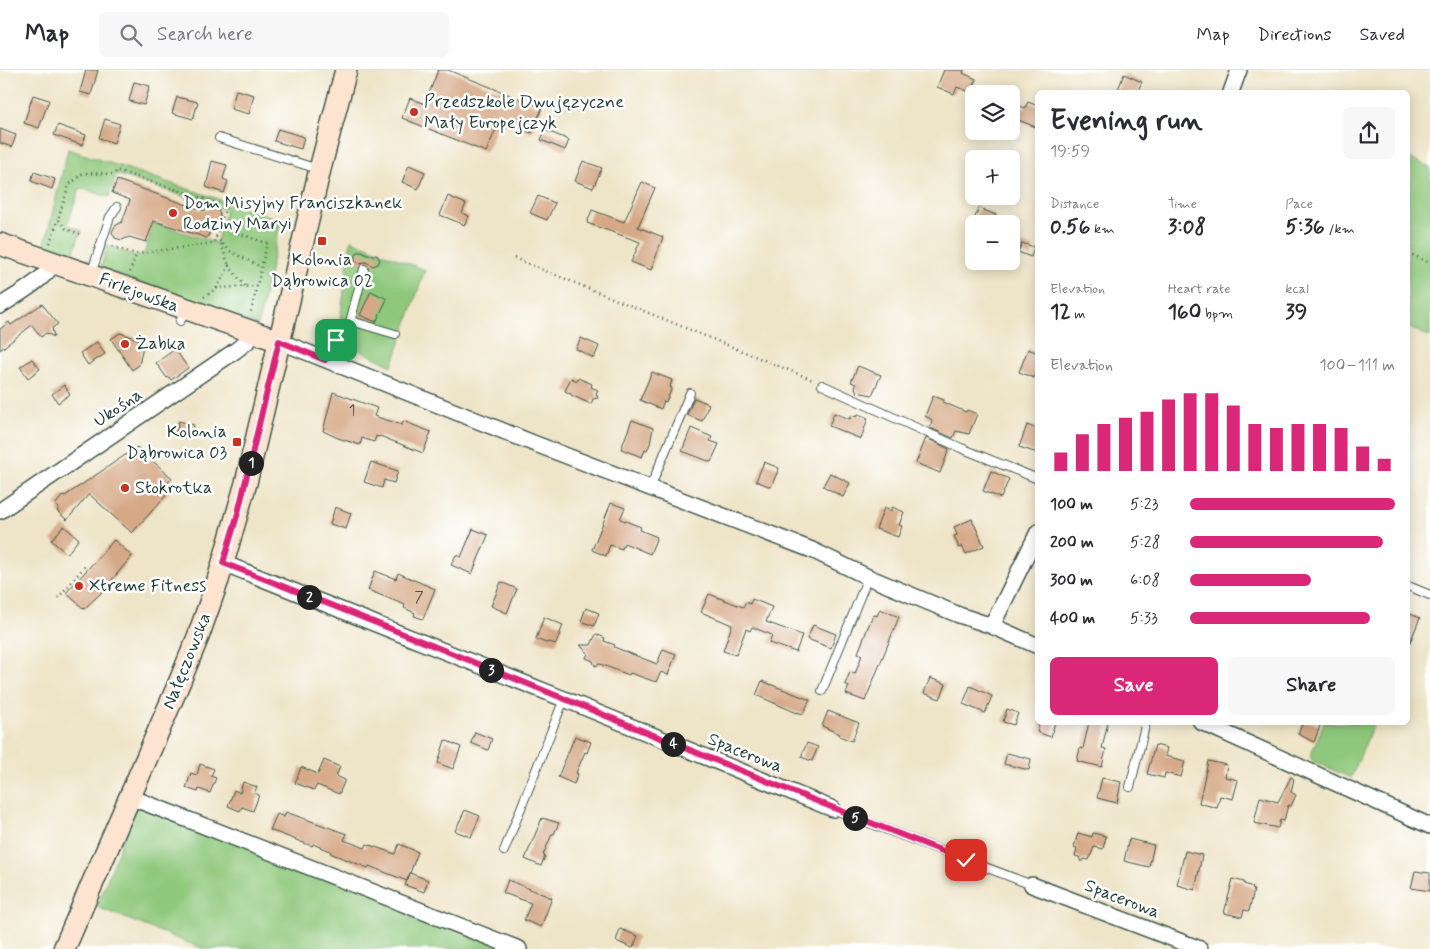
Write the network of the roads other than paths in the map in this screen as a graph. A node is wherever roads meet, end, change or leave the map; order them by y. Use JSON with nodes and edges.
{"nodes":[{"id":1,"x":346,"y":70,"type":"edge"},
{"id":2,"x":1239,"y":70,"type":"edge"},
{"id":3,"x":1232,"y":90,"type":"edge"},
{"id":4,"x":219,"y":138,"type":"dead end"},
{"id":5,"x":320,"y":169,"type":"junction"},
{"id":6,"x":117,"y":207,"type":"dead end"},
{"id":7,"x":0,"y":244,"type":"edge"},
{"id":8,"x":52,"y":253,"type":"junction"},
{"id":9,"x":364,"y":269,"type":"dead end"},
{"id":10,"x":91,"y":276,"type":"junction"},
{"id":11,"x":0,"y":306,"type":"edge"},
{"id":12,"x":350,"y":321,"type":"junction"},
{"id":13,"x":253,"y":333,"type":"junction"},
{"id":14,"x":396,"y":334,"type":"dead end"},
{"id":15,"x":279,"y":341,"type":"junction"},
{"id":16,"x":325,"y":360,"type":"junction"},
{"id":17,"x":822,"y":385,"type":"road end"},
{"id":18,"x":690,"y":393,"type":"dead end"},
{"id":19,"x":1035,"y":478,"type":"edge"},
{"id":20,"x":650,"y":488,"type":"junction"},
{"id":21,"x":0,"y":511,"type":"edge"},
{"id":22,"x":1035,"y":538,"type":"edge"},
{"id":23,"x":223,"y":563,"type":"junction"},
{"id":24,"x":868,"y":577,"type":"junction"},
{"id":25,"x":1410,"y":587,"type":"edge"},
{"id":26,"x":1430,"y":595,"type":"edge"},
{"id":27,"x":992,"y":626,"type":"junction"},
{"id":28,"x":1035,"y":645,"type":"edge"},
{"id":29,"x":822,"y":691,"type":"dead end"},
{"id":30,"x":564,"y":699,"type":"junction"},
{"id":31,"x":1145,"y":725,"type":"edge"},
{"id":32,"x":1208,"y":725,"type":"edge"},
{"id":33,"x":1130,"y":787,"type":"dead end"},
{"id":34,"x":130,"y":797,"type":"junction"},
{"id":35,"x":833,"y":809,"type":"joint"},
{"id":36,"x":1430,"y":826,"type":"edge"},
{"id":37,"x":504,"y":851,"type":"dead end"},
{"id":38,"x":1032,"y":885,"type":"joint"},
{"id":39,"x":64,"y":949,"type":"edge"},
{"id":40,"x":519,"y":949,"type":"edge"},
{"id":41,"x":1200,"y":949,"type":"edge"}],
"edges":[{"from":1,"to":5,"type":"main road","name":"Nałęczowska"},
{"from":2,"to":3,"type":"street"},
{"from":4,"to":5,"type":"lane"},
{"from":5,"to":15,"type":"main road","name":"Nałęczowska"},
{"from":6,"to":10,"type":"lane"},
{"from":7,"to":8,"type":"main road","name":"Firlejowska"},
{"from":8,"to":10,"type":"main road","name":"Firlejowska"},
{"from":8,"to":11,"type":"street"},
{"from":9,"to":12,"type":"lane"},
{"from":10,"to":13,"type":"main road","name":"Firlejowska"},
{"from":12,"to":14,"type":"lane"},
{"from":12,"to":16,"type":"lane"},
{"from":13,"to":15,"type":"main road","name":"Firlejowska"},
{"from":13,"to":21,"type":"street","name":"Ukośna"},
{"from":15,"to":16,"type":"street"},
{"from":15,"to":23,"type":"main road","name":"Nałęczowska"},
{"from":16,"to":20,"type":"street"},
{"from":17,"to":19,"type":"lane"},
{"from":18,"to":20,"type":"lane"},
{"from":20,"to":24,"type":"street"},
{"from":22,"to":27,"type":"street"},
{"from":23,"to":30,"type":"street","name":"Spacerowa"},
{"from":23,"to":34,"type":"main road","name":"Nałęczowska"},
{"from":24,"to":27,"type":"street"},
{"from":24,"to":29,"type":"lane"},
{"from":25,"to":26,"type":"lane"},
{"from":27,"to":28,"type":"street"},
{"from":30,"to":35,"type":"street","name":"Spacerowa"},
{"from":30,"to":37,"type":"lane"},
{"from":31,"to":33,"type":"lane"},
{"from":32,"to":36,"type":"street"},
{"from":34,"to":39,"type":"main road","name":"Nałęczowska"},
{"from":34,"to":40,"type":"street"},
{"from":35,"to":38,"type":"lane","name":"Spacerowa"},
{"from":38,"to":41,"type":"street","name":"Spacerowa"}]}
